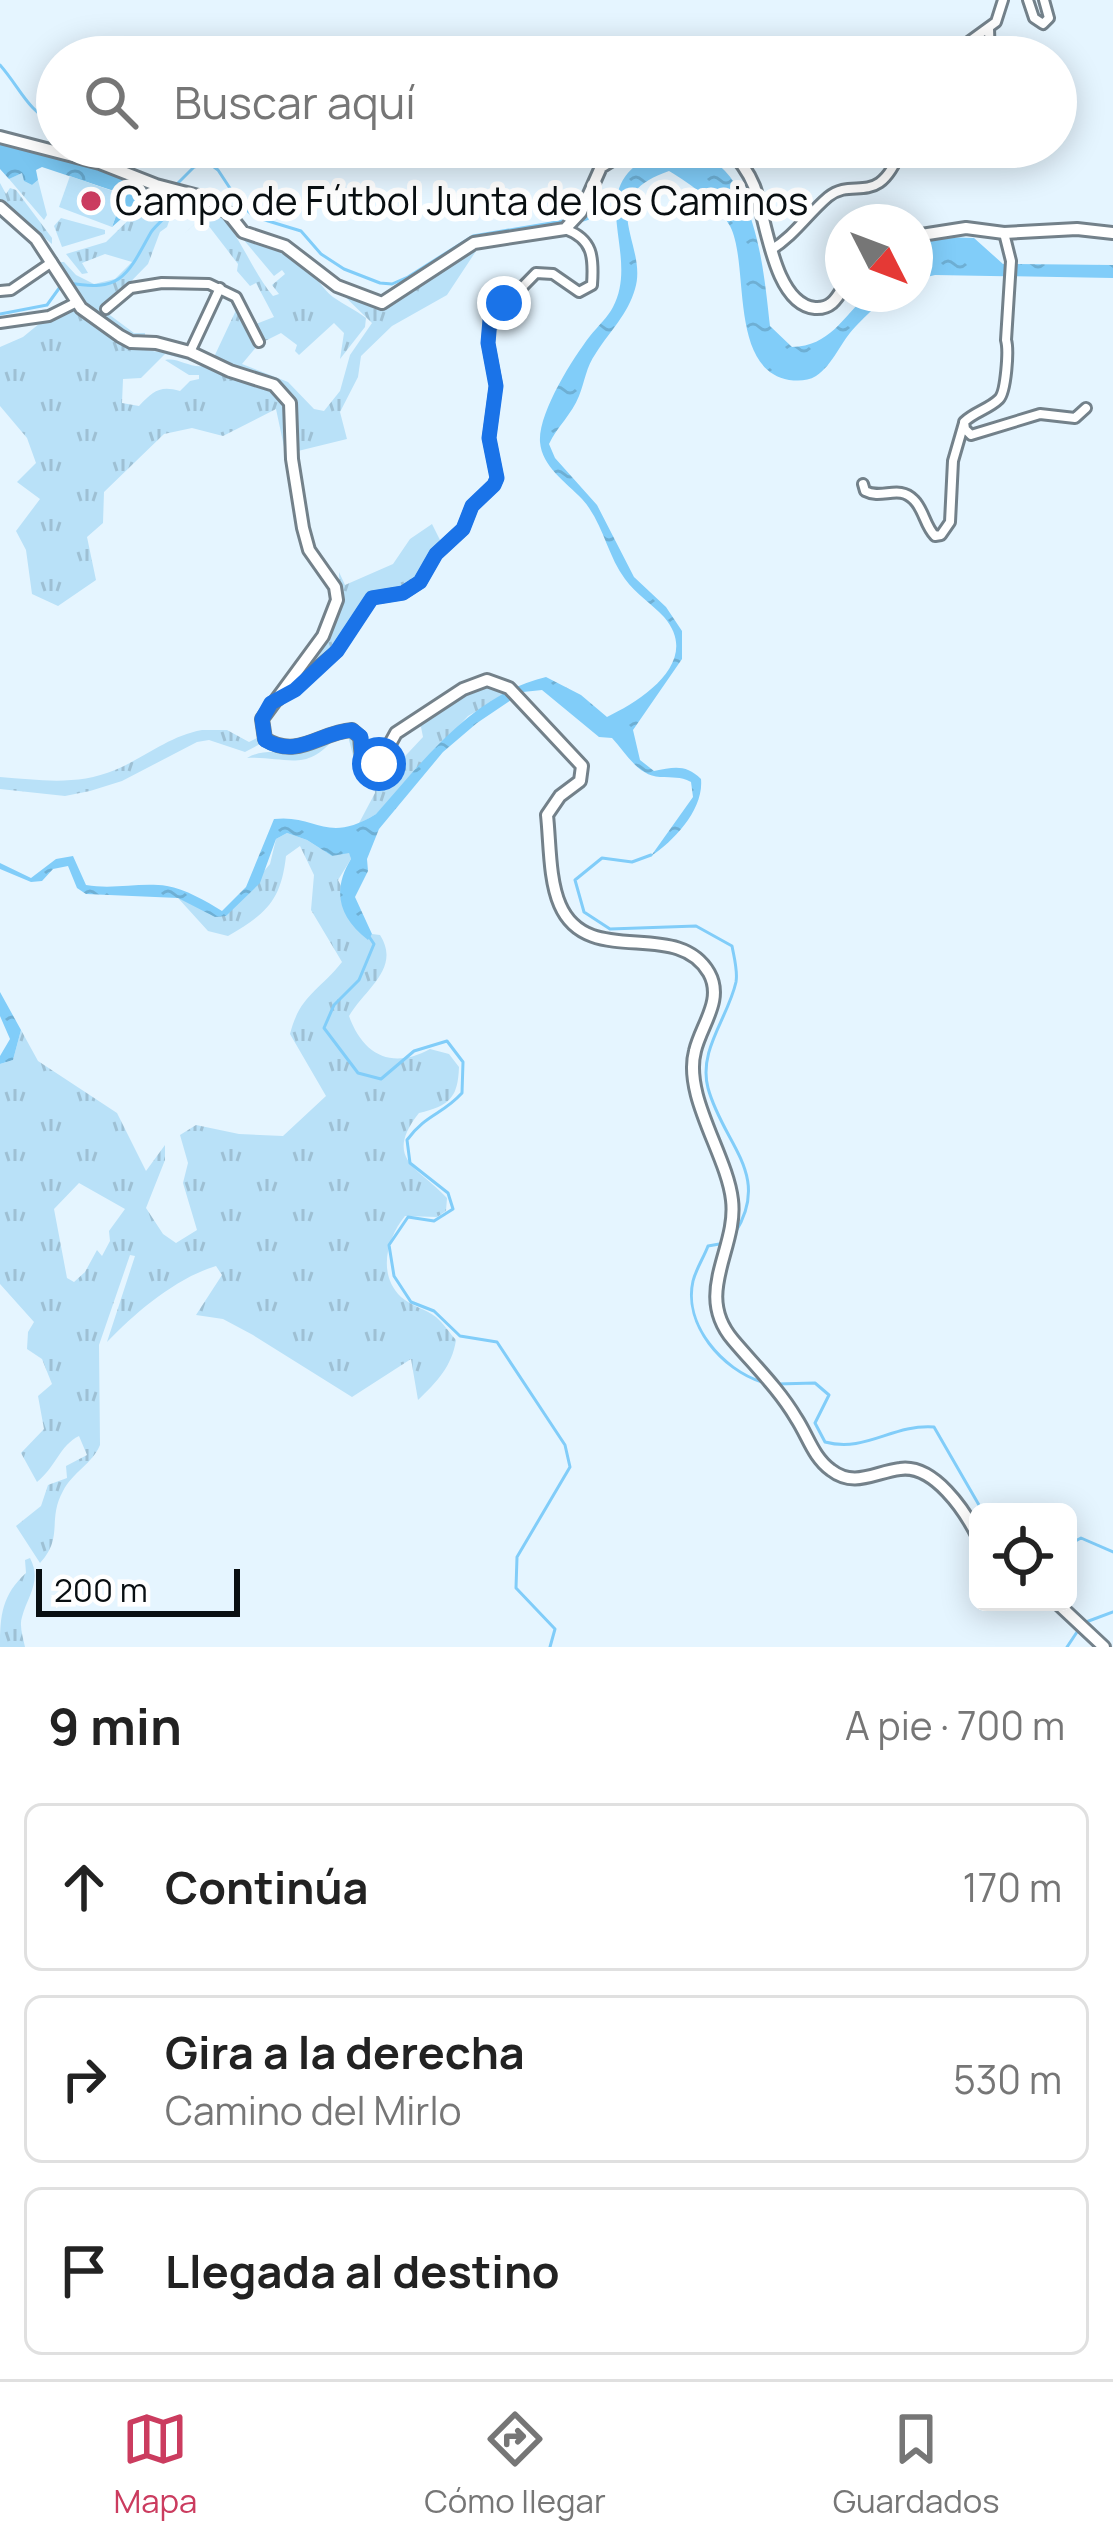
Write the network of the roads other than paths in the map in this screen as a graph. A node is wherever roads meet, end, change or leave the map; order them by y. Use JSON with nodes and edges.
{"nodes":[{"id":1,"x":1003,"y":0,"type":"edge"},
{"id":2,"x":1028,"y":0,"type":"edge"},
{"id":3,"x":1044,"y":0,"type":"edge"},
{"id":4,"x":989,"y":29,"type":"junction"},
{"id":5,"x":978,"y":36,"type":"edge"},
{"id":6,"x":989,"y":36,"type":"edge"},
{"id":7,"x":0,"y":137,"type":"edge"},
{"id":8,"x":36,"y":146,"type":"edge"},
{"id":9,"x":112,"y":168,"type":"edge"},
{"id":10,"x":601,"y":168,"type":"edge"},
{"id":11,"x":746,"y":168,"type":"edge"},
{"id":12,"x":891,"y":168,"type":"edge"},
{"id":13,"x":2,"y":215,"type":"edge"},
{"id":14,"x":565,"y":229,"type":"junction"},
{"id":15,"x":1004,"y":233,"type":"junction"},
{"id":16,"x":1113,"y":233,"type":"edge"},
{"id":17,"x":933,"y":234,"type":"edge"},
{"id":18,"x":771,"y":250,"type":"junction"},
{"id":19,"x":53,"y":261,"type":"junction"},
{"id":20,"x":220,"y":288,"type":"junction"},
{"id":21,"x":0,"y":291,"type":"edge"},
{"id":22,"x":77,"y":304,"type":"junction"},
{"id":23,"x":825,"y":307,"type":"edge"},
{"id":24,"x":106,"y":309,"type":"dead end"},
{"id":25,"x":0,"y":323,"type":"edge"},
{"id":26,"x":259,"y":342,"type":"dead end"},
{"id":27,"x":190,"y":352,"type":"junction"},
{"id":28,"x":1086,"y":408,"type":"dead end"},
{"id":29,"x":964,"y":422,"type":"junction"},
{"id":30,"x":863,"y":484,"type":"dead end"},
{"id":31,"x":271,"y":703,"type":"junction"},
{"id":32,"x":969,"y":1520,"type":"edge"},
{"id":33,"x":1065,"y":1611,"type":"edge"},
{"id":34,"x":1097,"y":1643,"type":"edge"}],
"edges":[{"from":1,"to":4,"type":"street"},
{"from":2,"to":3,"type":"street"},
{"from":4,"to":5,"type":"street"},
{"from":4,"to":6,"type":"street"},
{"from":7,"to":8,"type":"main road"},
{"from":9,"to":14,"type":"main road"},
{"from":10,"to":14,"type":"main road"},
{"from":11,"to":18,"type":"main road"},
{"from":12,"to":18,"type":"street"},
{"from":13,"to":19,"type":"main road"},
{"from":14,"to":31,"type":"street"},
{"from":15,"to":16,"type":"main road"},
{"from":15,"to":17,"type":"main road"},
{"from":15,"to":29,"type":"street"},
{"from":18,"to":23,"type":"main road"},
{"from":19,"to":21,"type":"street"},
{"from":19,"to":22,"type":"main road"},
{"from":20,"to":24,"type":"street"},
{"from":20,"to":26,"type":"street"},
{"from":20,"to":27,"type":"street"},
{"from":22,"to":25,"type":"street"},
{"from":22,"to":27,"type":"main road"},
{"from":27,"to":31,"type":"main road"},
{"from":28,"to":29,"type":"street"},
{"from":29,"to":30,"type":"street"},
{"from":31,"to":32,"type":"main road"},
{"from":33,"to":34,"type":"main road"}]}
